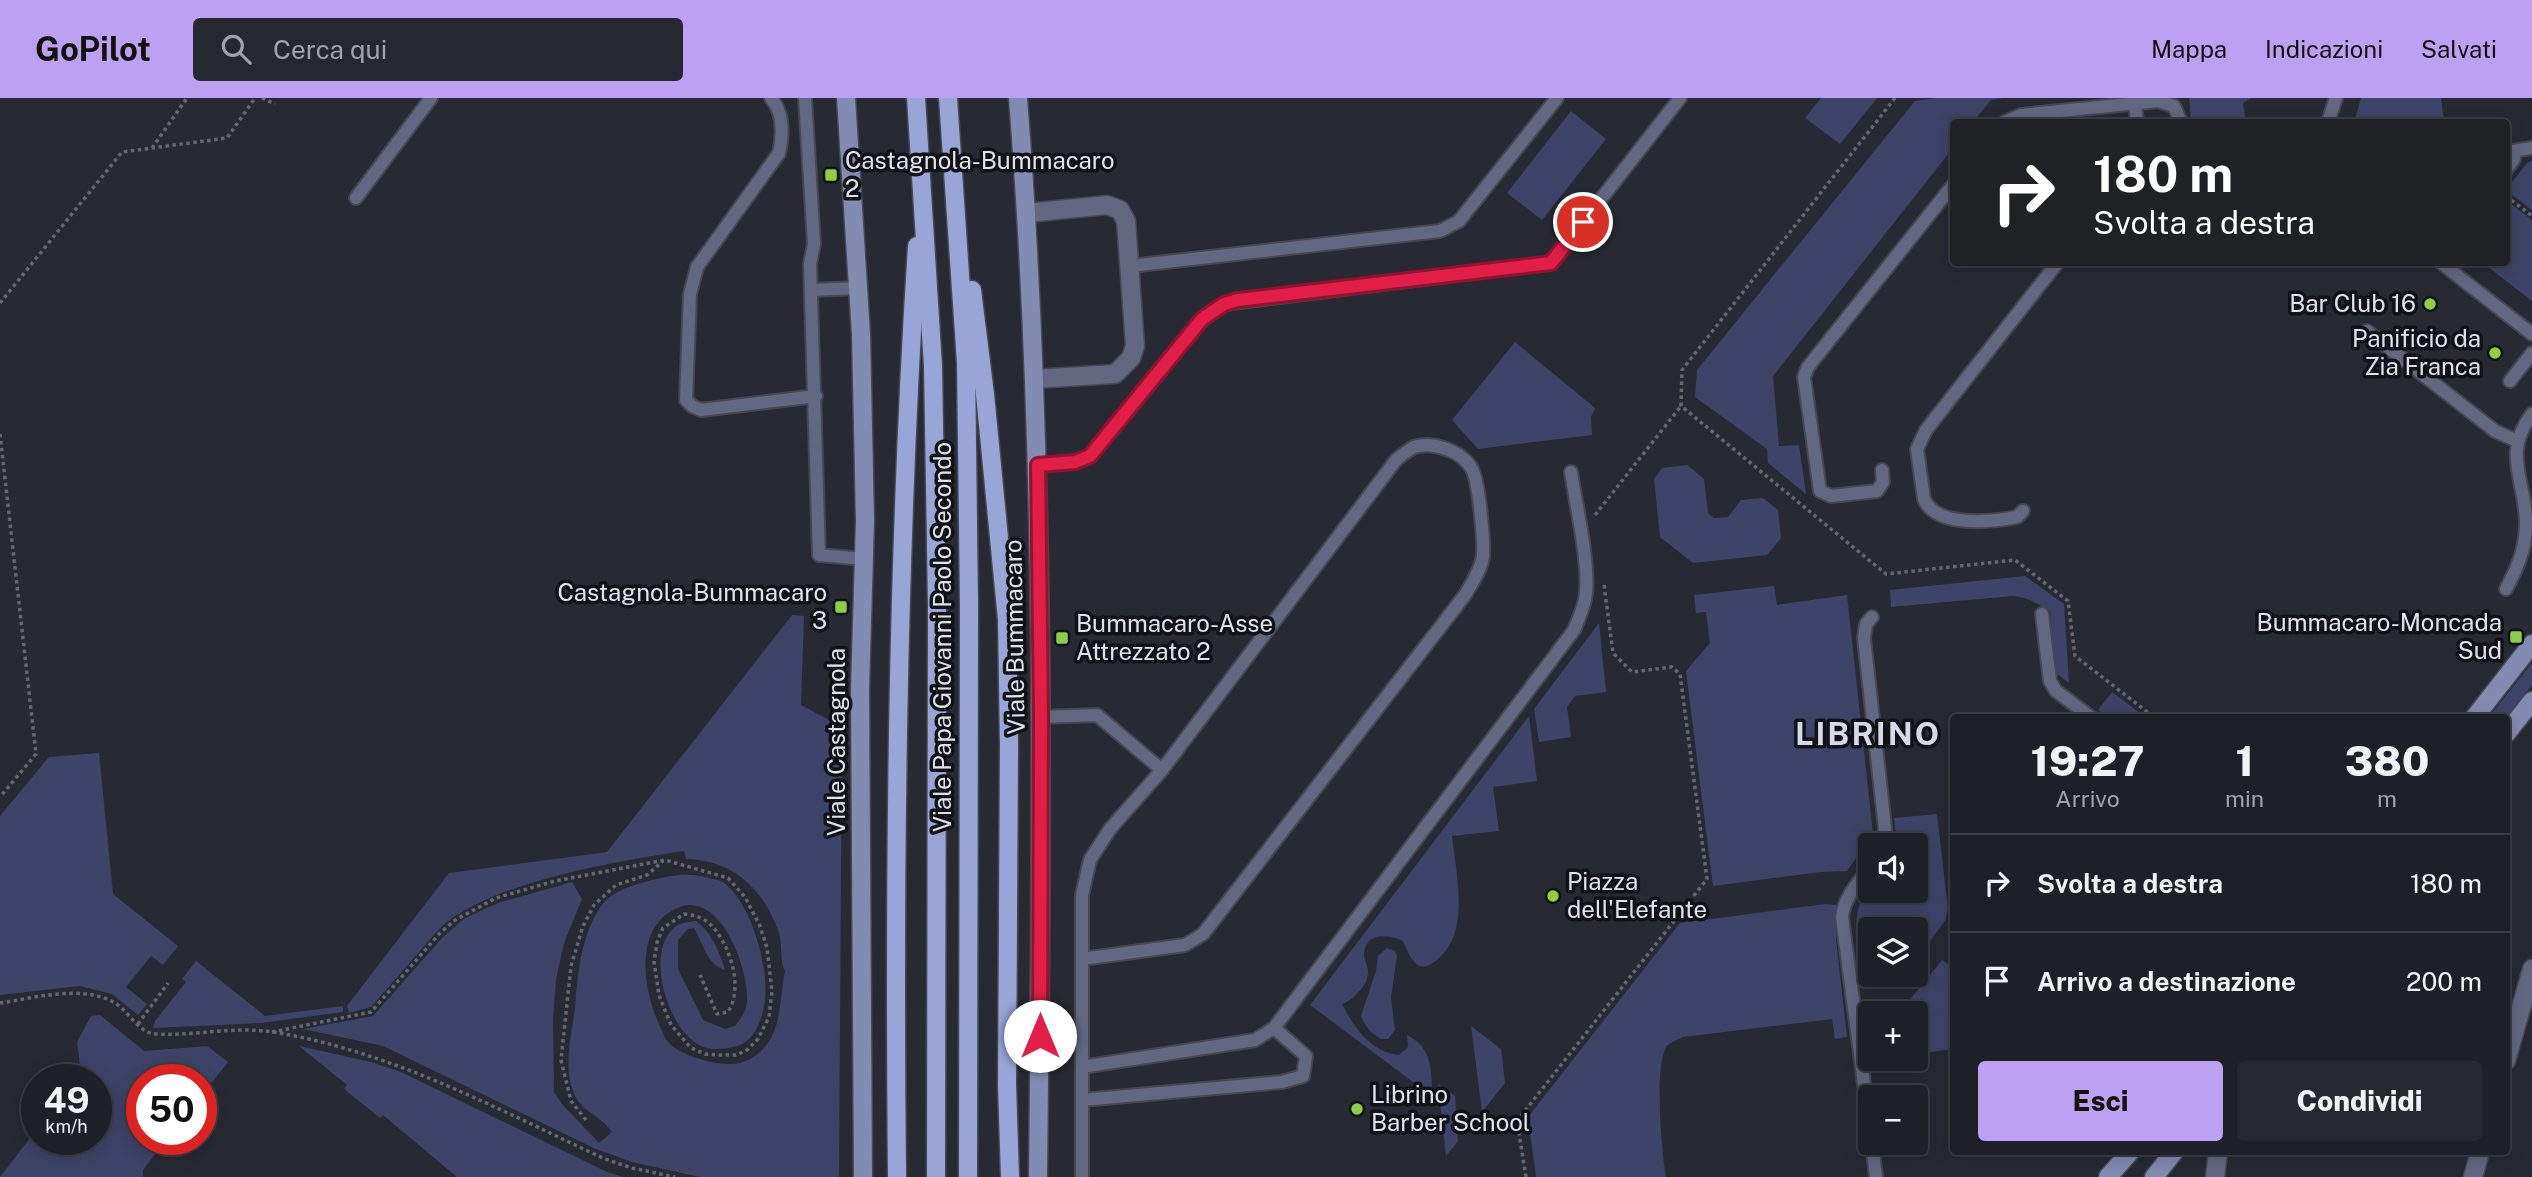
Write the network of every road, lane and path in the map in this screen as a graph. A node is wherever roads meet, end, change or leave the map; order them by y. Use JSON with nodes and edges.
{"nodes":[{"id":1,"x":187,"y":98,"type":"edge"},
{"id":2,"x":255,"y":98,"type":"edge"},
{"id":3,"x":262,"y":98,"type":"edge"},
{"id":4,"x":432,"y":98,"type":"edge"},
{"id":5,"x":771,"y":98,"type":"edge"},
{"id":6,"x":804,"y":98,"type":"edge"},
{"id":7,"x":846,"y":98,"type":"edge"},
{"id":8,"x":916,"y":98,"type":"edge"},
{"id":9,"x":948,"y":98,"type":"edge"},
{"id":10,"x":1018,"y":98,"type":"edge"},
{"id":11,"x":1557,"y":98,"type":"edge"},
{"id":12,"x":1681,"y":98,"type":"edge"},
{"id":13,"x":1895,"y":98,"type":"edge"},
{"id":14,"x":2336,"y":98,"type":"edge"},
{"id":15,"x":275,"y":104,"type":"dead end"},
{"id":16,"x":2134,"y":104,"type":"junction"},
{"id":17,"x":2012,"y":119,"type":"edge"},
{"id":18,"x":2136,"y":119,"type":"edge"},
{"id":19,"x":2180,"y":119,"type":"edge"},
{"id":20,"x":2329,"y":119,"type":"edge"},
{"id":21,"x":950,"y":127,"type":"junction"},
{"id":22,"x":152,"y":148,"type":"junction"},
{"id":23,"x":2532,"y":148,"type":"edge"},
{"id":24,"x":2510,"y":151,"type":"edge"},
{"id":25,"x":922,"y":169,"type":"junction"},
{"id":26,"x":1950,"y":189,"type":"edge"},
{"id":27,"x":356,"y":198,"type":"dead end"},
{"id":28,"x":2510,"y":199,"type":"edge"},
{"id":29,"x":1027,"y":213,"type":"junction"},
{"id":30,"x":2532,"y":216,"type":"edge"},
{"id":31,"x":1130,"y":266,"type":"junction"},
{"id":32,"x":2055,"y":266,"type":"edge"},
{"id":33,"x":2445,"y":266,"type":"edge"},
{"id":34,"x":858,"y":288,"type":"junction"},
{"id":35,"x":811,"y":290,"type":"junction"},
{"id":36,"x":0,"y":303,"type":"edge"},
{"id":37,"x":2367,"y":331,"type":"dead end"},
{"id":38,"x":2532,"y":334,"type":"edge"},
{"id":39,"x":2532,"y":353,"type":"edge"},
{"id":40,"x":1034,"y":379,"type":"junction"},
{"id":41,"x":2510,"y":381,"type":"dead end"},
{"id":42,"x":816,"y":396,"type":"junction"},
{"id":43,"x":1681,"y":406,"type":"junction"},
{"id":44,"x":2532,"y":414,"type":"edge"},
{"id":45,"x":0,"y":434,"type":"edge"},
{"id":46,"x":2516,"y":441,"type":"junction"},
{"id":47,"x":1038,"y":465,"type":"junction"},
{"id":48,"x":1882,"y":470,"type":"dead end"},
{"id":49,"x":1571,"y":472,"type":"dead end"},
{"id":50,"x":2023,"y":511,"type":"dead end"},
{"id":51,"x":1595,"y":515,"type":"dead end"},
{"id":52,"x":864,"y":559,"type":"junction"},
{"id":53,"x":1604,"y":581,"type":"dead end"},
{"id":54,"x":2505,"y":589,"type":"dead end"},
{"id":55,"x":2042,"y":614,"type":"dead end"},
{"id":56,"x":1872,"y":617,"type":"dead end"},
{"id":57,"x":2532,"y":644,"type":"edge"},
{"id":58,"x":2532,"y":701,"type":"edge"},
{"id":59,"x":2087,"y":714,"type":"edge"},
{"id":60,"x":2150,"y":714,"type":"edge"},
{"id":61,"x":2477,"y":714,"type":"edge"},
{"id":62,"x":1041,"y":717,"type":"junction"},
{"id":63,"x":2510,"y":729,"type":"edge"},
{"id":64,"x":1162,"y":770,"type":"junction"},
{"id":65,"x":0,"y":797,"type":"edge"},
{"id":66,"x":1885,"y":833,"type":"edge"},
{"id":67,"x":665,"y":860,"type":"junction"},
{"id":68,"x":1858,"y":884,"type":"edge"},
{"id":69,"x":1082,"y":959,"type":"junction"},
{"id":70,"x":2532,"y":970,"type":"edge"},
{"id":71,"x":700,"y":975,"type":"dead end"},
{"id":72,"x":168,"y":984,"type":"dead end"},
{"id":73,"x":0,"y":1003,"type":"edge"},
{"id":74,"x":137,"y":1024,"type":"junction"},
{"id":75,"x":1274,"y":1028,"type":"junction"},
{"id":76,"x":272,"y":1031,"type":"junction"},
{"id":77,"x":2510,"y":1047,"type":"edge"},
{"id":78,"x":1082,"y":1067,"type":"junction"},
{"id":79,"x":1864,"y":1085,"type":"edge"},
{"id":80,"x":1082,"y":1100,"type":"junction"},
{"id":81,"x":586,"y":1120,"type":"dead end"},
{"id":82,"x":1873,"y":1155,"type":"edge"},
{"id":83,"x":2127,"y":1155,"type":"edge"},
{"id":84,"x":2172,"y":1155,"type":"edge"},
{"id":85,"x":2218,"y":1155,"type":"edge"},
{"id":86,"x":2479,"y":1155,"type":"edge"},
{"id":87,"x":675,"y":1177,"type":"edge"},
{"id":88,"x":863,"y":1177,"type":"edge"},
{"id":89,"x":897,"y":1177,"type":"edge"},
{"id":90,"x":936,"y":1177,"type":"edge"},
{"id":91,"x":968,"y":1177,"type":"edge"},
{"id":92,"x":1010,"y":1177,"type":"edge"},
{"id":93,"x":1038,"y":1177,"type":"edge"},
{"id":94,"x":1082,"y":1177,"type":"edge"},
{"id":95,"x":1526,"y":1177,"type":"edge"},
{"id":96,"x":1876,"y":1177,"type":"edge"},
{"id":97,"x":2108,"y":1177,"type":"edge"},
{"id":98,"x":2154,"y":1177,"type":"edge"},
{"id":99,"x":2215,"y":1177,"type":"edge"},
{"id":100,"x":2473,"y":1177,"type":"edge"}],
"edges":[{"from":1,"to":22,"type":"path"},
{"from":2,"to":22,"type":"path"},
{"from":3,"to":15,"type":"path"},
{"from":4,"to":27,"type":"lane"},
{"from":5,"to":42,"type":"lane"},
{"from":6,"to":35,"type":"lane"},
{"from":7,"to":34,"type":"main road","name":"Viale Castagnola"},
{"from":8,"to":25,"type":"main road","name":"Viale Papa Giovanni Paolo Secondo"},
{"from":9,"to":21,"type":"main road","name":"Viale Papa Giovanni Paolo Secondo"},
{"from":10,"to":29,"type":"main road","name":"Viale Bummacaro"},
{"from":11,"to":31,"type":"lane"},
{"from":12,"to":47,"type":"lane"},
{"from":13,"to":43,"type":"path"},
{"from":14,"to":20,"type":"lane"},
{"from":16,"to":17,"type":"lane"},
{"from":16,"to":18,"type":"lane"},
{"from":16,"to":19,"type":"lane"},
{"from":21,"to":91,"type":"main road","name":"Viale Papa Giovanni Paolo Secondo"},
{"from":21,"to":92,"type":"main road"},
{"from":22,"to":36,"type":"path"},
{"from":23,"to":24,"type":"lane"},
{"from":25,"to":89,"type":"main road"},
{"from":25,"to":90,"type":"main road","name":"Viale Papa Giovanni Paolo Secondo"},
{"from":26,"to":48,"type":"lane"},
{"from":28,"to":30,"type":"path"},
{"from":29,"to":31,"type":"street"},
{"from":29,"to":40,"type":"main road","name":"Viale Bummacaro"},
{"from":31,"to":40,"type":"street"},
{"from":32,"to":50,"type":"lane"},
{"from":33,"to":38,"type":"lane"},
{"from":34,"to":35,"type":"lane"},
{"from":34,"to":52,"type":"main road","name":"Viale Castagnola"},
{"from":35,"to":42,"type":"lane"},
{"from":37,"to":46,"type":"lane"},
{"from":39,"to":41,"type":"lane"},
{"from":40,"to":47,"type":"main road","name":"Viale Bummacaro"},
{"from":42,"to":52,"type":"lane"},
{"from":43,"to":51,"type":"path"},
{"from":43,"to":60,"type":"path"},
{"from":44,"to":46,"type":"lane"},
{"from":45,"to":65,"type":"path"},
{"from":46,"to":54,"type":"lane"},
{"from":47,"to":62,"type":"main road","name":"Viale Bummacaro"},
{"from":49,"to":75,"type":"lane"},
{"from":52,"to":88,"type":"main road","name":"Viale Castagnola"},
{"from":53,"to":95,"type":"path"},
{"from":55,"to":59,"type":"lane"},
{"from":56,"to":66,"type":"lane"},
{"from":57,"to":61,"type":"main road"},
{"from":58,"to":63,"type":"main road"},
{"from":62,"to":64,"type":"lane"},
{"from":62,"to":93,"type":"main road","name":"Viale Bummacaro"},
{"from":64,"to":69,"type":"lane"},
{"from":64,"to":69,"type":"lane"},
{"from":67,"to":71,"type":"path"},
{"from":67,"to":76,"type":"path"},
{"from":67,"to":81,"type":"path"},
{"from":68,"to":79,"type":"lane"},
{"from":69,"to":78,"type":"lane"},
{"from":70,"to":77,"type":"street"},
{"from":72,"to":74,"type":"path"},
{"from":73,"to":74,"type":"path"},
{"from":74,"to":76,"type":"path"},
{"from":75,"to":78,"type":"lane"},
{"from":75,"to":80,"type":"lane"},
{"from":76,"to":87,"type":"path"},
{"from":78,"to":80,"type":"lane"},
{"from":80,"to":94,"type":"lane"},
{"from":82,"to":96,"type":"lane"},
{"from":83,"to":97,"type":"main road"},
{"from":84,"to":98,"type":"main road"},
{"from":85,"to":99,"type":"street"},
{"from":86,"to":100,"type":"street"}]}
